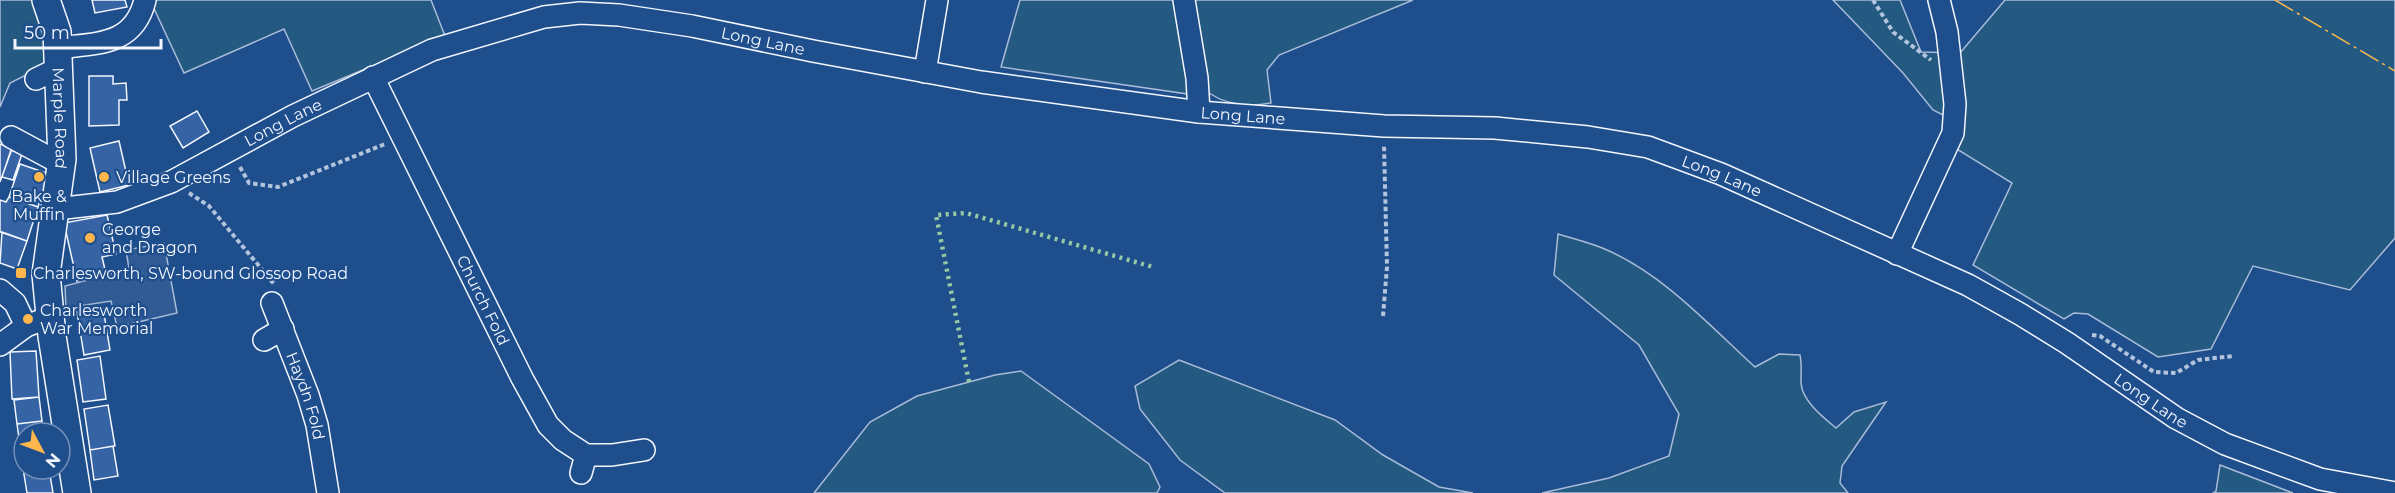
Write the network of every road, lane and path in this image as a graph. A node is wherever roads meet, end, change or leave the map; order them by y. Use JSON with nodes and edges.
{"nodes":[{"id":1,"x":46,"y":0,"type":"edge"},
{"id":2,"x":145,"y":0,"type":"edge"},
{"id":3,"x":937,"y":0,"type":"edge"},
{"id":4,"x":1184,"y":0,"type":"edge"},
{"id":5,"x":1873,"y":0,"type":"edge"},
{"id":6,"x":1939,"y":0,"type":"edge"},
{"id":7,"x":51,"y":65,"type":"junction"},
{"id":8,"x":926,"y":72,"type":"junction"},
{"id":9,"x":373,"y":77,"type":"junction"},
{"id":10,"x":1952,"y":78,"type":"junction"},
{"id":11,"x":1199,"y":112,"type":"junction"},
{"id":12,"x":1384,"y":126,"type":"junction"},
{"id":13,"x":403,"y":136,"type":"junction"},
{"id":14,"x":11,"y":137,"type":"dead end"},
{"id":15,"x":231,"y":149,"type":"junction"},
{"id":16,"x":62,"y":159,"type":"junction"},
{"id":17,"x":209,"y":206,"type":"dead end"},
{"id":18,"x":56,"y":209,"type":"junction"},
{"id":19,"x":1897,"y":254,"type":"junction"},
{"id":20,"x":0,"y":290,"type":"edge"},
{"id":21,"x":272,"y":303,"type":"joint"},
{"id":22,"x":1383,"y":316,"type":"dead end"},
{"id":23,"x":38,"y":322,"type":"junction"},
{"id":24,"x":283,"y":329,"type":"junction"},
{"id":25,"x":264,"y":340,"type":"dead end"},
{"id":26,"x":2067,"y":343,"type":"junction"},
{"id":27,"x":0,"y":345,"type":"edge"},
{"id":28,"x":2233,"y":356,"type":"dead end"},
{"id":29,"x":644,"y":450,"type":"dead end"},
{"id":30,"x":77,"y":493,"type":"edge"},
{"id":31,"x":328,"y":493,"type":"edge"},
{"id":32,"x":2395,"y":493,"type":"edge"}],
"edges":[{"from":1,"to":7,"type":"main road","name":"Marple Road"},
{"from":2,"to":7,"type":"street"},
{"from":3,"to":8,"type":"street"},
{"from":4,"to":11,"type":"street"},
{"from":5,"to":10,"type":"path"},
{"from":6,"to":10,"type":"street"},
{"from":7,"to":16,"type":"main road","name":"Marple Road"},
{"from":8,"to":9,"type":"street","name":"Long Lane"},
{"from":8,"to":11,"type":"street","name":"Long Lane"},
{"from":9,"to":13,"type":"street","name":"Church Fold"},
{"from":9,"to":15,"type":"street","name":"Long Lane"},
{"from":10,"to":19,"type":"street"},
{"from":11,"to":12,"type":"street","name":"Long Lane"},
{"from":12,"to":19,"type":"street","name":"Long Lane"},
{"from":12,"to":22,"type":"path"},
{"from":13,"to":15,"type":"path"},
{"from":13,"to":29,"type":"street","name":"Church Fold"},
{"from":14,"to":16,"type":"street"},
{"from":15,"to":18,"type":"street","name":"Long Lane"},
{"from":16,"to":18,"type":"main road","name":"Marple Road"},
{"from":17,"to":21,"type":"path"},
{"from":18,"to":23,"type":"main road","name":"Marple Road"},
{"from":19,"to":26,"type":"street","name":"Long Lane"},
{"from":20,"to":23,"type":"street"},
{"from":21,"to":24,"type":"street","name":"Haydn Fold"},
{"from":23,"to":27,"type":"street"},
{"from":23,"to":30,"type":"main road","name":"Marple Road"},
{"from":24,"to":25,"type":"street"},
{"from":24,"to":31,"type":"street","name":"Haydn Fold"},
{"from":26,"to":28,"type":"path"},
{"from":26,"to":32,"type":"street","name":"Long Lane"}]}
